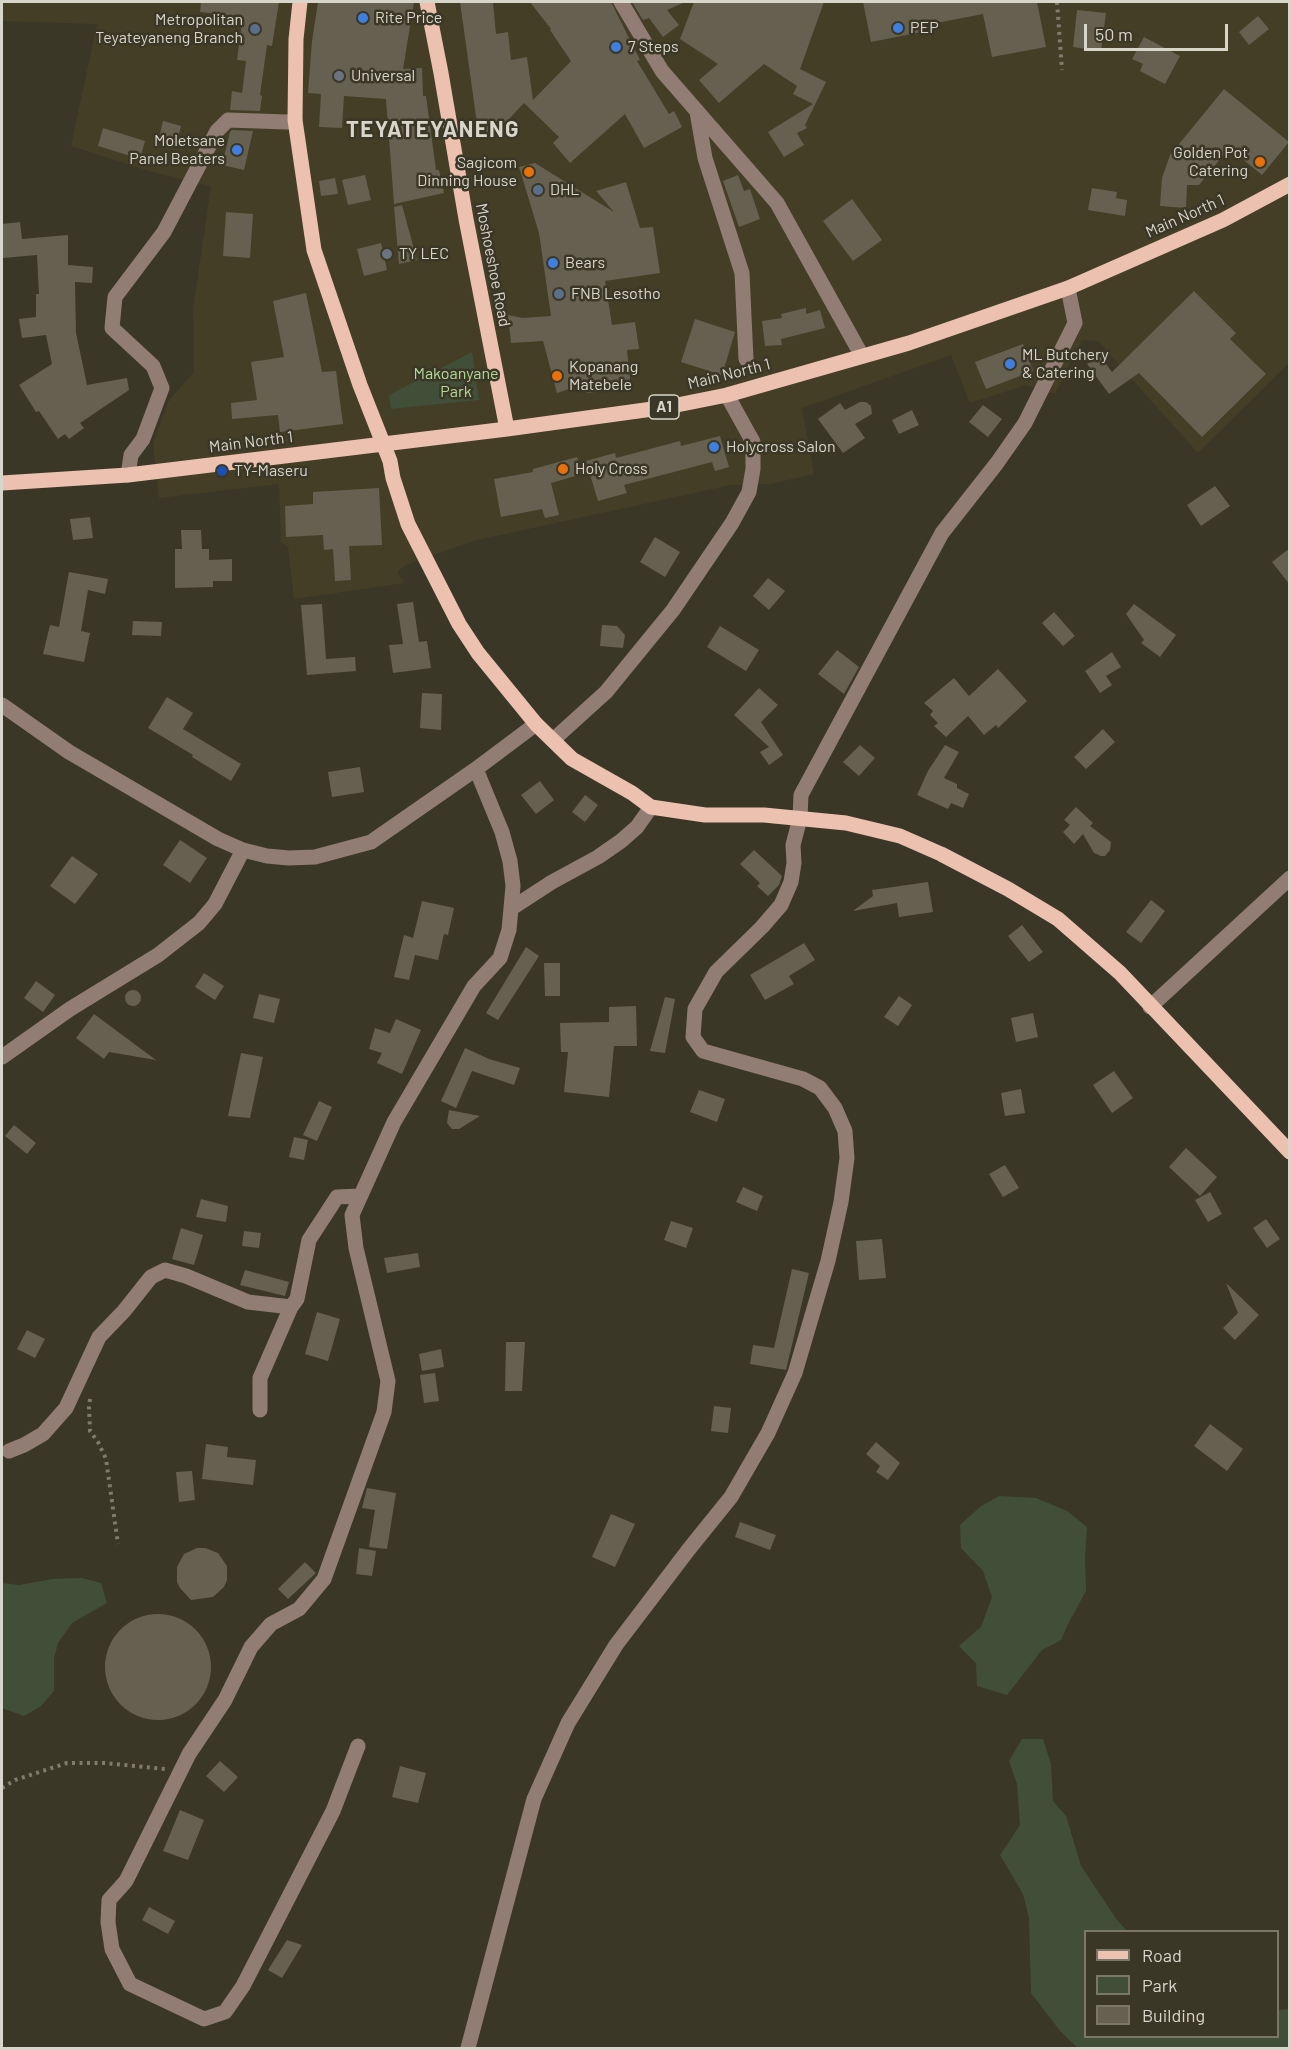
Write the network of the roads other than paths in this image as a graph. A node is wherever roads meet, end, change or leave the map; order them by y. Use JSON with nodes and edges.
{"nodes":[{"id":1,"x":300,"y":2,"type":"edge"},
{"id":2,"x":427,"y":2,"type":"edge"},
{"id":3,"x":621,"y":2,"type":"edge"},
{"id":4,"x":698,"y":112,"type":"junction"},
{"id":5,"x":295,"y":120,"type":"junction"},
{"id":6,"x":1290,"y":184,"type":"edge"},
{"id":7,"x":1068,"y":288,"type":"junction"},
{"id":8,"x":862,"y":356,"type":"junction"},
{"id":9,"x":746,"y":359,"type":"dead end"},
{"id":10,"x":727,"y":395,"type":"junction"},
{"id":11,"x":507,"y":429,"type":"junction"},
{"id":12,"x":382,"y":444,"type":"junction"},
{"id":13,"x":128,"y":475,"type":"junction"},
{"id":14,"x":2,"y":483,"type":"edge"},
{"id":15,"x":2,"y":705,"type":"edge"},
{"id":16,"x":536,"y":724,"type":"junction"},
{"id":17,"x":554,"y":740,"type":"junction"},
{"id":18,"x":476,"y":770,"type":"junction"},
{"id":19,"x":651,"y":807,"type":"junction"},
{"id":20,"x":800,"y":818,"type":"junction"},
{"id":21,"x":243,"y":849,"type":"junction"},
{"id":22,"x":1290,"y":878,"type":"edge"},
{"id":23,"x":512,"y":908,"type":"junction"},
{"id":24,"x":1150,"y":1007,"type":"junction"},
{"id":25,"x":2,"y":1058,"type":"edge"},
{"id":26,"x":1290,"y":1152,"type":"edge"},
{"id":27,"x":359,"y":1196,"type":"junction"},
{"id":28,"x":291,"y":1307,"type":"junction"},
{"id":29,"x":260,"y":1410,"type":"dead end"},
{"id":30,"x":9,"y":1451,"type":"dead end"},
{"id":31,"x":358,"y":1746,"type":"dead end"},
{"id":32,"x":468,"y":2049,"type":"edge"}],
"edges":[{"from":1,"to":5,"type":"main road"},
{"from":2,"to":11,"type":"main road","name":"Moshoeshoe Road"},
{"from":3,"to":4,"type":"street"},
{"from":4,"to":8,"type":"street"},
{"from":4,"to":9,"type":"street"},
{"from":5,"to":12,"type":"main road"},
{"from":5,"to":13,"type":"street"},
{"from":6,"to":7,"type":"main road","name":"Main North 1","number":"A1"},
{"from":7,"to":8,"type":"main road","name":"Main North 1","number":"A1"},
{"from":7,"to":20,"type":"street"},
{"from":8,"to":10,"type":"main road","name":"Main North 1","number":"A1"},
{"from":10,"to":11,"type":"main road","name":"Main North 1","number":"A1"},
{"from":10,"to":17,"type":"street"},
{"from":11,"to":12,"type":"main road","name":"Main North 1","number":"A1"},
{"from":12,"to":13,"type":"main road","name":"Main North 1","number":"A1"},
{"from":12,"to":16,"type":"main road"},
{"from":13,"to":14,"type":"main road","name":"Main North 1","number":"A1"},
{"from":15,"to":21,"type":"street"},
{"from":16,"to":17,"type":"main road"},
{"from":16,"to":18,"type":"street"},
{"from":17,"to":19,"type":"main road"},
{"from":18,"to":21,"type":"street"},
{"from":18,"to":23,"type":"street"},
{"from":19,"to":20,"type":"main road"},
{"from":19,"to":23,"type":"street"},
{"from":20,"to":24,"type":"main road"},
{"from":20,"to":32,"type":"street"},
{"from":21,"to":25,"type":"street"},
{"from":22,"to":24,"type":"street"},
{"from":23,"to":27,"type":"street"},
{"from":24,"to":26,"type":"main road"},
{"from":27,"to":28,"type":"street"},
{"from":27,"to":31,"type":"street"},
{"from":28,"to":29,"type":"street"},
{"from":28,"to":30,"type":"street"}]}
